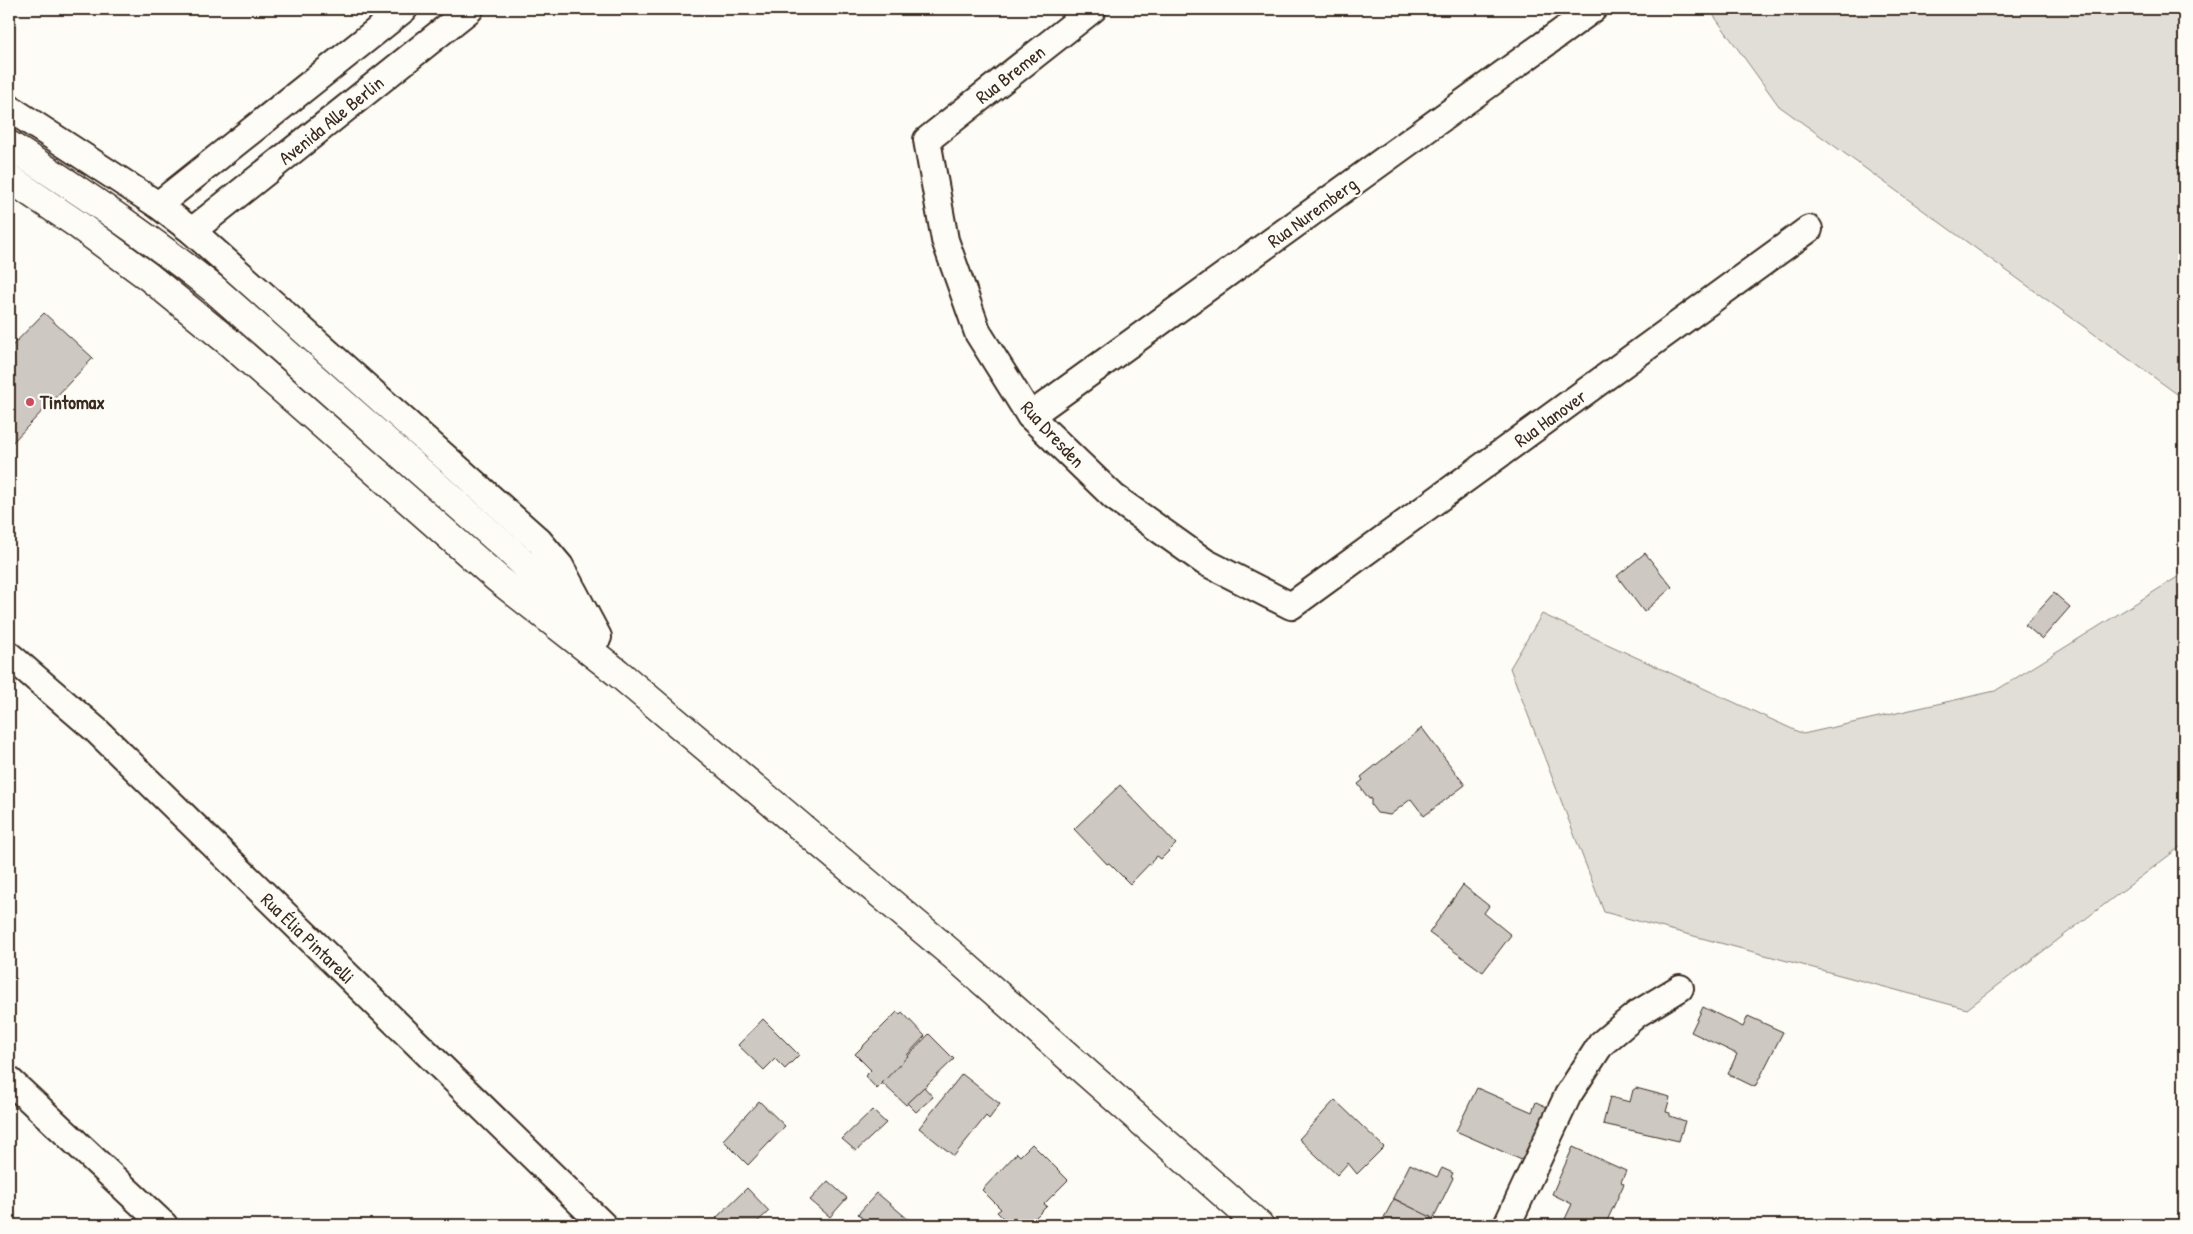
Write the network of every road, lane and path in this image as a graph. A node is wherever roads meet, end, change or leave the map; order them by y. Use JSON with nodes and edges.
{"nodes":[{"id":1,"x":404,"y":9,"type":"edge"},
{"id":2,"x":470,"y":9,"type":"edge"},
{"id":3,"x":1094,"y":9,"type":"edge"},
{"id":4,"x":1593,"y":9,"type":"edge"},
{"id":5,"x":9,"y":108,"type":"edge"},
{"id":6,"x":927,"y":140,"type":"joint"},
{"id":7,"x":9,"y":145,"type":"edge"},
{"id":8,"x":221,"y":154,"type":"junction"},
{"id":9,"x":9,"y":178,"type":"edge"},
{"id":10,"x":248,"y":187,"type":"junction"},
{"id":11,"x":158,"y":205,"type":"junction"},
{"id":12,"x":1809,"y":229,"type":"dead end"},
{"id":13,"x":192,"y":231,"type":"junction"},
{"id":14,"x":1030,"y":416,"type":"junction"},
{"id":15,"x":1291,"y":606,"type":"joint"},
{"id":16,"x":9,"y":656,"type":"edge"},
{"id":17,"x":618,"y":673,"type":"junction"},
{"id":18,"x":1680,"y":988,"type":"dead end"},
{"id":19,"x":9,"y":1080,"type":"edge"},
{"id":20,"x":164,"y":1225,"type":"edge"},
{"id":21,"x":602,"y":1225,"type":"edge"},
{"id":22,"x":1260,"y":1225,"type":"edge"},
{"id":23,"x":1507,"y":1225,"type":"edge"}],
"edges":[{"from":1,"to":8,"type":"street"},
{"from":2,"to":10,"type":"street","name":"Avenida Alle Berlin"},
{"from":3,"to":6,"type":"street","name":"Rua Bremen"},
{"from":4,"to":14,"type":"street","name":"Rua Nuremberg"},
{"from":5,"to":11,"type":"street"},
{"from":6,"to":14,"type":"street","name":"Rua Dresden"},
{"from":7,"to":17,"type":"main road"},
{"from":8,"to":10,"type":"street"},
{"from":8,"to":11,"type":"street"},
{"from":9,"to":17,"type":"main road"},
{"from":10,"to":13,"type":"street","name":"Avenida Alle Berlin"},
{"from":11,"to":13,"type":"street"},
{"from":12,"to":15,"type":"street","name":"Rua Hanover"},
{"from":13,"to":17,"type":"street"},
{"from":14,"to":15,"type":"street","name":"Rua Dresden"},
{"from":16,"to":21,"type":"street","name":"Rua Élia Pintarelli"},
{"from":17,"to":22,"type":"main road"},
{"from":18,"to":23,"type":"street"},
{"from":19,"to":20,"type":"street"}]}
